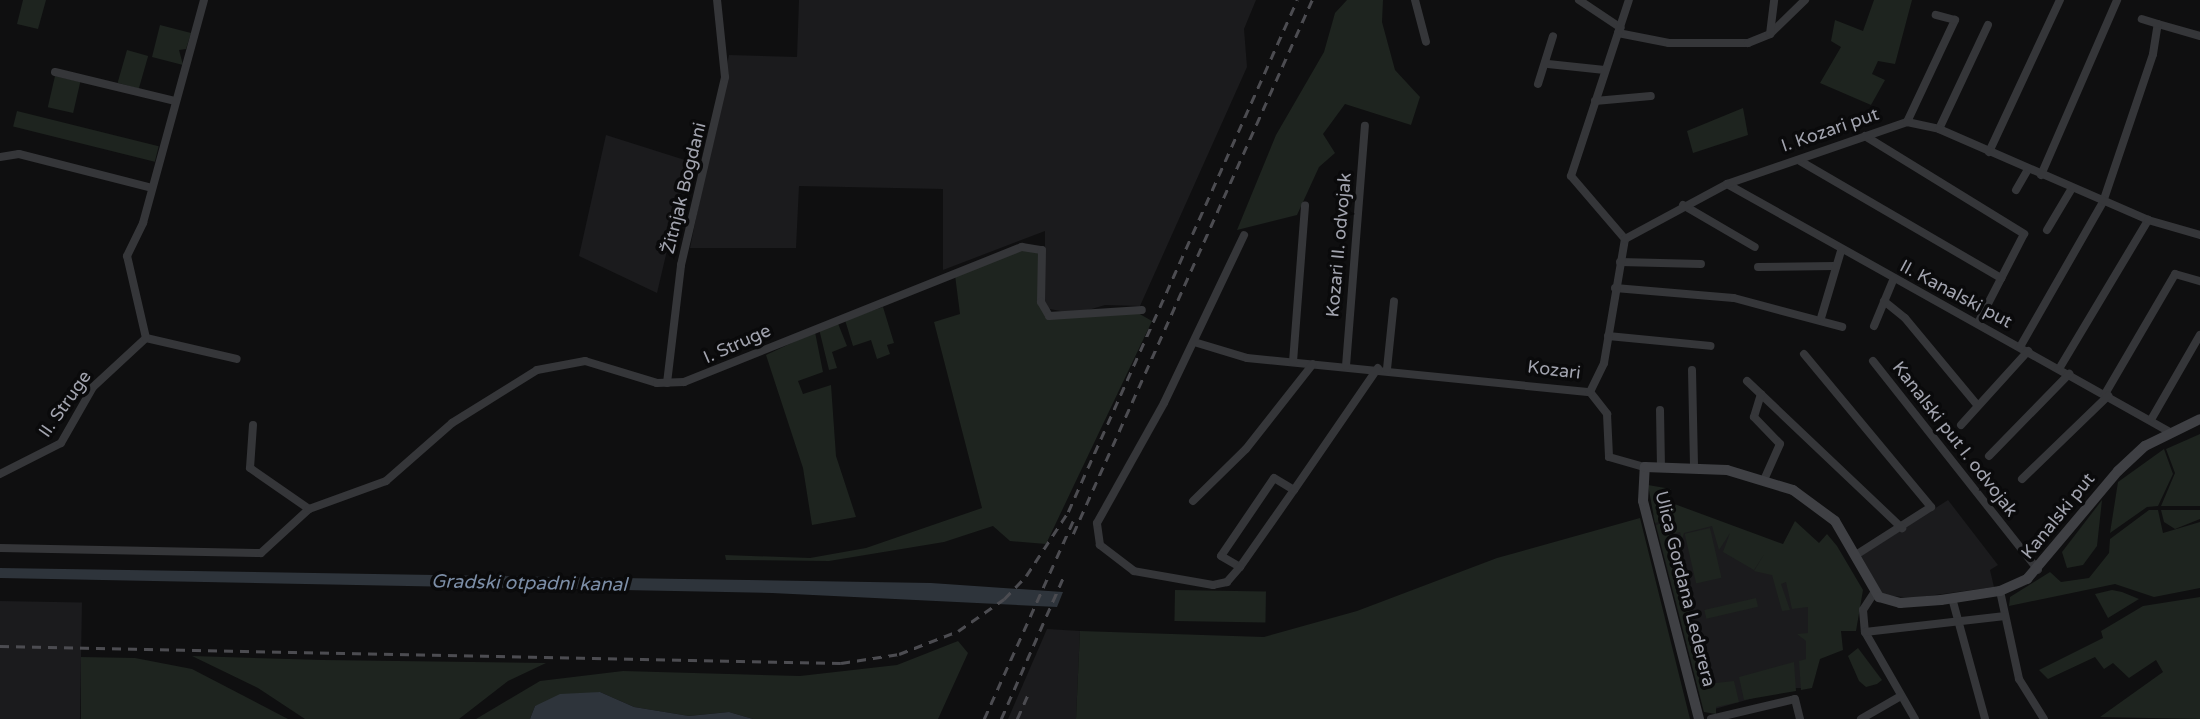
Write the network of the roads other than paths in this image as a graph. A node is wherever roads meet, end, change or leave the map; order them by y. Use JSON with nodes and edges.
{"nodes":[{"id":1,"x":204,"y":0,"type":"edge"},
{"id":2,"x":717,"y":0,"type":"edge"},
{"id":3,"x":1415,"y":0,"type":"edge"},
{"id":4,"x":1579,"y":0,"type":"edge"},
{"id":5,"x":1629,"y":0,"type":"edge"},
{"id":6,"x":1774,"y":0,"type":"edge"},
{"id":7,"x":1805,"y":0,"type":"edge"},
{"id":8,"x":2060,"y":0,"type":"edge"},
{"id":9,"x":2117,"y":0,"type":"edge"},
{"id":10,"x":1936,"y":15,"type":"dead end"},
{"id":11,"x":2142,"y":19,"type":"dead end"},
{"id":12,"x":2158,"y":24,"type":"junction"},
{"id":13,"x":1988,"y":25,"type":"dead end"},
{"id":14,"x":1619,"y":30,"type":"junction"},
{"id":15,"x":1770,"y":34,"type":"junction"},
{"id":16,"x":1553,"y":36,"type":"dead end"},
{"id":17,"x":2200,"y":36,"type":"edge"},
{"id":18,"x":1426,"y":42,"type":"dead end"},
{"id":19,"x":1548,"y":64,"type":"junction"},
{"id":20,"x":1605,"y":70,"type":"junction"},
{"id":21,"x":55,"y":72,"type":"dead end"},
{"id":22,"x":1538,"y":84,"type":"dead end"},
{"id":23,"x":1651,"y":96,"type":"dead end"},
{"id":24,"x":175,"y":101,"type":"junction"},
{"id":25,"x":1595,"y":101,"type":"junction"},
{"id":26,"x":1908,"y":122,"type":"junction"},
{"id":27,"x":1365,"y":127,"type":"dead end"},
{"id":28,"x":1939,"y":129,"type":"junction"},
{"id":29,"x":1865,"y":136,"type":"junction"},
{"id":30,"x":1989,"y":152,"type":"junction"},
{"id":31,"x":3,"y":157,"type":"edge"},
{"id":32,"x":1800,"y":161,"type":"junction"},
{"id":33,"x":2028,"y":169,"type":"junction"},
{"id":34,"x":2042,"y":175,"type":"junction"},
{"id":35,"x":1727,"y":184,"type":"junction"},
{"id":36,"x":152,"y":188,"type":"junction"},
{"id":37,"x":2072,"y":188,"type":"junction"},
{"id":38,"x":2016,"y":190,"type":"dead end"},
{"id":39,"x":2103,"y":202,"type":"junction"},
{"id":40,"x":1305,"y":205,"type":"dead end"},
{"id":41,"x":1683,"y":205,"type":"junction"},
{"id":42,"x":2148,"y":220,"type":"junction"},
{"id":43,"x":2047,"y":230,"type":"dead end"},
{"id":44,"x":1244,"y":235,"type":"dead end"},
{"id":45,"x":2200,"y":235,"type":"edge"},
{"id":46,"x":1625,"y":239,"type":"junction"},
{"id":47,"x":1755,"y":247,"type":"dead end"},
{"id":48,"x":1841,"y":251,"type":"junction"},
{"id":49,"x":1620,"y":262,"type":"junction"},
{"id":50,"x":1702,"y":264,"type":"dead end"},
{"id":51,"x":1835,"y":266,"type":"junction"},
{"id":52,"x":1758,"y":267,"type":"dead end"},
{"id":53,"x":1894,"y":278,"type":"junction"},
{"id":54,"x":2001,"y":278,"type":"junction"},
{"id":55,"x":2200,"y":281,"type":"edge"},
{"id":56,"x":1615,"y":288,"type":"junction"},
{"id":57,"x":1394,"y":301,"type":"dead end"},
{"id":58,"x":1884,"y":302,"type":"junction"},
{"id":59,"x":1142,"y":310,"type":"dead end"},
{"id":60,"x":1821,"y":318,"type":"junction"},
{"id":61,"x":1978,"y":323,"type":"junction"},
{"id":62,"x":1874,"y":326,"type":"dead end"},
{"id":63,"x":1842,"y":327,"type":"dead end"},
{"id":64,"x":2200,"y":335,"type":"edge"},
{"id":65,"x":1608,"y":336,"type":"junction"},
{"id":66,"x":146,"y":338,"type":"junction"},
{"id":67,"x":1194,"y":342,"type":"junction"},
{"id":68,"x":1711,"y":346,"type":"dead end"},
{"id":69,"x":2024,"y":349,"type":"junction"},
{"id":70,"x":1804,"y":354,"type":"dead end"},
{"id":71,"x":237,"y":359,"type":"dead end"},
{"id":72,"x":1873,"y":361,"type":"dead end"},
{"id":73,"x":1293,"y":362,"type":"junction"},
{"id":74,"x":1313,"y":364,"type":"junction"},
{"id":75,"x":1346,"y":366,"type":"junction"},
{"id":76,"x":1383,"y":368,"type":"junction"},
{"id":77,"x":2059,"y":369,"type":"junction"},
{"id":78,"x":1692,"y":370,"type":"dead end"},
{"id":79,"x":2069,"y":374,"type":"junction"},
{"id":80,"x":1747,"y":381,"type":"dead end"},
{"id":81,"x":667,"y":383,"type":"junction"},
{"id":82,"x":1590,"y":392,"type":"junction"},
{"id":83,"x":1761,"y":394,"type":"junction"},
{"id":84,"x":2106,"y":395,"type":"junction"},
{"id":85,"x":1978,"y":406,"type":"junction"},
{"id":86,"x":1660,"y":410,"type":"dead end"},
{"id":87,"x":2152,"y":418,"type":"junction"},
{"id":88,"x":2200,"y":419,"type":"edge"},
{"id":89,"x":253,"y":425,"type":"dead end"},
{"id":90,"x":1961,"y":425,"type":"dead end"},
{"id":91,"x":2169,"y":432,"type":"junction"},
{"id":92,"x":1989,"y":456,"type":"dead end"},
{"id":93,"x":1644,"y":467,"type":"junction"},
{"id":94,"x":1661,"y":468,"type":"junction"},
{"id":95,"x":1694,"y":468,"type":"junction"},
{"id":96,"x":0,"y":474,"type":"edge"},
{"id":97,"x":2022,"y":479,"type":"dead end"},
{"id":98,"x":1765,"y":480,"type":"junction"},
{"id":99,"x":1294,"y":490,"type":"junction"},
{"id":100,"x":1193,"y":501,"type":"dead end"},
{"id":101,"x":309,"y":509,"type":"junction"},
{"id":102,"x":1902,"y":527,"type":"junction"},
{"id":103,"x":0,"y":548,"type":"edge"},
{"id":104,"x":1856,"y":555,"type":"junction"},
{"id":105,"x":1240,"y":567,"type":"junction"},
{"id":106,"x":2038,"y":570,"type":"junction"},
{"id":107,"x":2000,"y":591,"type":"junction"},
{"id":108,"x":1874,"y":593,"type":"junction"},
{"id":109,"x":1952,"y":598,"type":"junction"},
{"id":110,"x":2005,"y":616,"type":"junction"},
{"id":111,"x":1955,"y":622,"type":"junction"},
{"id":112,"x":1864,"y":632,"type":"junction"},
{"id":113,"x":1901,"y":696,"type":"junction"},
{"id":114,"x":1699,"y":719,"type":"edge"},
{"id":115,"x":1711,"y":719,"type":"edge"},
{"id":116,"x":1800,"y":719,"type":"edge"},
{"id":117,"x":1861,"y":719,"type":"edge"},
{"id":118,"x":1915,"y":719,"type":"edge"},
{"id":119,"x":1985,"y":719,"type":"edge"},
{"id":120,"x":2044,"y":719,"type":"edge"}],
"edges":[{"from":1,"to":24,"type":"street"},
{"from":2,"to":81,"type":"street","name":"Žitnjak Bogdani"},
{"from":3,"to":18,"type":"street"},
{"from":4,"to":14,"type":"street"},
{"from":5,"to":14,"type":"street"},
{"from":6,"to":15,"type":"street"},
{"from":7,"to":15,"type":"street"},
{"from":8,"to":30,"type":"street"},
{"from":9,"to":34,"type":"street"},
{"from":10,"to":26,"type":"street"},
{"from":11,"to":12,"type":"street"},
{"from":12,"to":17,"type":"street"},
{"from":12,"to":39,"type":"street"},
{"from":13,"to":28,"type":"street"},
{"from":14,"to":15,"type":"street"},
{"from":14,"to":20,"type":"street"},
{"from":16,"to":19,"type":"street"},
{"from":19,"to":20,"type":"street"},
{"from":19,"to":22,"type":"street"},
{"from":20,"to":25,"type":"street"},
{"from":21,"to":24,"type":"street"},
{"from":23,"to":25,"type":"street"},
{"from":24,"to":36,"type":"street"},
{"from":25,"to":46,"type":"street"},
{"from":26,"to":28,"type":"street","name":"I. Kozari put"},
{"from":26,"to":29,"type":"street","name":"I. Kozari put"},
{"from":27,"to":75,"type":"street","name":"Kozari II. odvojak"},
{"from":28,"to":30,"type":"street","name":"I. Kozari put"},
{"from":29,"to":32,"type":"street","name":"I. Kozari put"},
{"from":29,"to":54,"type":"street"},
{"from":30,"to":33,"type":"street","name":"I. Kozari put"},
{"from":31,"to":36,"type":"street"},
{"from":32,"to":35,"type":"street","name":"I. Kozari put"},
{"from":32,"to":54,"type":"street"},
{"from":33,"to":34,"type":"street","name":"I. Kozari put"},
{"from":33,"to":38,"type":"street"},
{"from":34,"to":37,"type":"street","name":"I. Kozari put"},
{"from":35,"to":41,"type":"street","name":"I. Kozari put"},
{"from":35,"to":48,"type":"street","name":"II. Kanalski put"},
{"from":36,"to":66,"type":"street"},
{"from":37,"to":39,"type":"street","name":"I. Kozari put"},
{"from":37,"to":43,"type":"street"},
{"from":39,"to":42,"type":"street","name":"I. Kozari put"},
{"from":39,"to":69,"type":"street"},
{"from":40,"to":73,"type":"street"},
{"from":41,"to":46,"type":"street","name":"I. Kozari put"},
{"from":41,"to":47,"type":"street"},
{"from":42,"to":45,"type":"street","name":"I. Kozari put"},
{"from":42,"to":77,"type":"street"},
{"from":44,"to":67,"type":"street"},
{"from":46,"to":49,"type":"street"},
{"from":48,"to":51,"type":"street"},
{"from":48,"to":53,"type":"street","name":"II. Kanalski put"},
{"from":49,"to":50,"type":"street"},
{"from":49,"to":56,"type":"street"},
{"from":51,"to":52,"type":"street"},
{"from":51,"to":60,"type":"street"},
{"from":53,"to":58,"type":"street"},
{"from":53,"to":61,"type":"street","name":"II. Kanalski put"},
{"from":54,"to":61,"type":"street"},
{"from":55,"to":84,"type":"street"},
{"from":56,"to":60,"type":"street"},
{"from":56,"to":65,"type":"street"},
{"from":57,"to":76,"type":"street"},
{"from":58,"to":62,"type":"street"},
{"from":58,"to":85,"type":"street"},
{"from":59,"to":81,"type":"street","name":"I. Struge"},
{"from":60,"to":63,"type":"street"},
{"from":61,"to":69,"type":"street","name":"II. Kanalski put"},
{"from":64,"to":87,"type":"street"},
{"from":65,"to":68,"type":"street"},
{"from":65,"to":82,"type":"street"},
{"from":66,"to":71,"type":"street"},
{"from":66,"to":96,"type":"street","name":"II. Struge"},
{"from":67,"to":73,"type":"street","name":"Kozari"},
{"from":67,"to":105,"type":"street"},
{"from":69,"to":77,"type":"street","name":"II. Kanalski put"},
{"from":69,"to":85,"type":"street"},
{"from":70,"to":102,"type":"street"},
{"from":72,"to":106,"type":"street","name":"Kanalski put I. odvojak"},
{"from":73,"to":74,"type":"street","name":"Kozari"},
{"from":74,"to":75,"type":"street","name":"Kozari"},
{"from":74,"to":100,"type":"street"},
{"from":75,"to":76,"type":"street","name":"Kozari"},
{"from":76,"to":82,"type":"street","name":"Kozari"},
{"from":76,"to":99,"type":"street"},
{"from":77,"to":79,"type":"street","name":"II. Kanalski put"},
{"from":78,"to":95,"type":"street"},
{"from":79,"to":84,"type":"street","name":"II. Kanalski put"},
{"from":79,"to":92,"type":"street"},
{"from":80,"to":83,"type":"street"},
{"from":81,"to":101,"type":"street","name":"I. Struge"},
{"from":82,"to":93,"type":"street","name":"Kozari"},
{"from":83,"to":98,"type":"street"},
{"from":83,"to":102,"type":"street"},
{"from":84,"to":87,"type":"street","name":"II. Kanalski put"},
{"from":84,"to":97,"type":"street"},
{"from":85,"to":90,"type":"street"},
{"from":86,"to":94,"type":"street"},
{"from":87,"to":91,"type":"street","name":"II. Kanalski put"},
{"from":88,"to":91,"type":"street","name":"Kanalski put"},
{"from":89,"to":101,"type":"street"},
{"from":91,"to":106,"type":"street","name":"Kanalski put"},
{"from":93,"to":94,"type":"street","name":"Kozari"},
{"from":93,"to":114,"type":"street","name":"Ulica Gordana Lederera"},
{"from":94,"to":95,"type":"street","name":"Kozari"},
{"from":95,"to":98,"type":"street","name":"Kozari"},
{"from":98,"to":104,"type":"street"},
{"from":99,"to":105,"type":"street"},
{"from":99,"to":105,"type":"street"},
{"from":101,"to":103,"type":"street","name":"I. Struge"},
{"from":102,"to":104,"type":"street"},
{"from":104,"to":108,"type":"street"},
{"from":106,"to":107,"type":"street","name":"Kanalski put"},
{"from":107,"to":109,"type":"street","name":"Kanalski put"},
{"from":107,"to":110,"type":"street"},
{"from":108,"to":109,"type":"street","name":"Kanalski put"},
{"from":108,"to":112,"type":"street"},
{"from":109,"to":111,"type":"street"},
{"from":110,"to":111,"type":"street"},
{"from":110,"to":120,"type":"street"},
{"from":111,"to":112,"type":"street"},
{"from":111,"to":119,"type":"street"},
{"from":112,"to":113,"type":"street"},
{"from":113,"to":117,"type":"street"},
{"from":113,"to":118,"type":"street"},
{"from":115,"to":116,"type":"street"}]}
